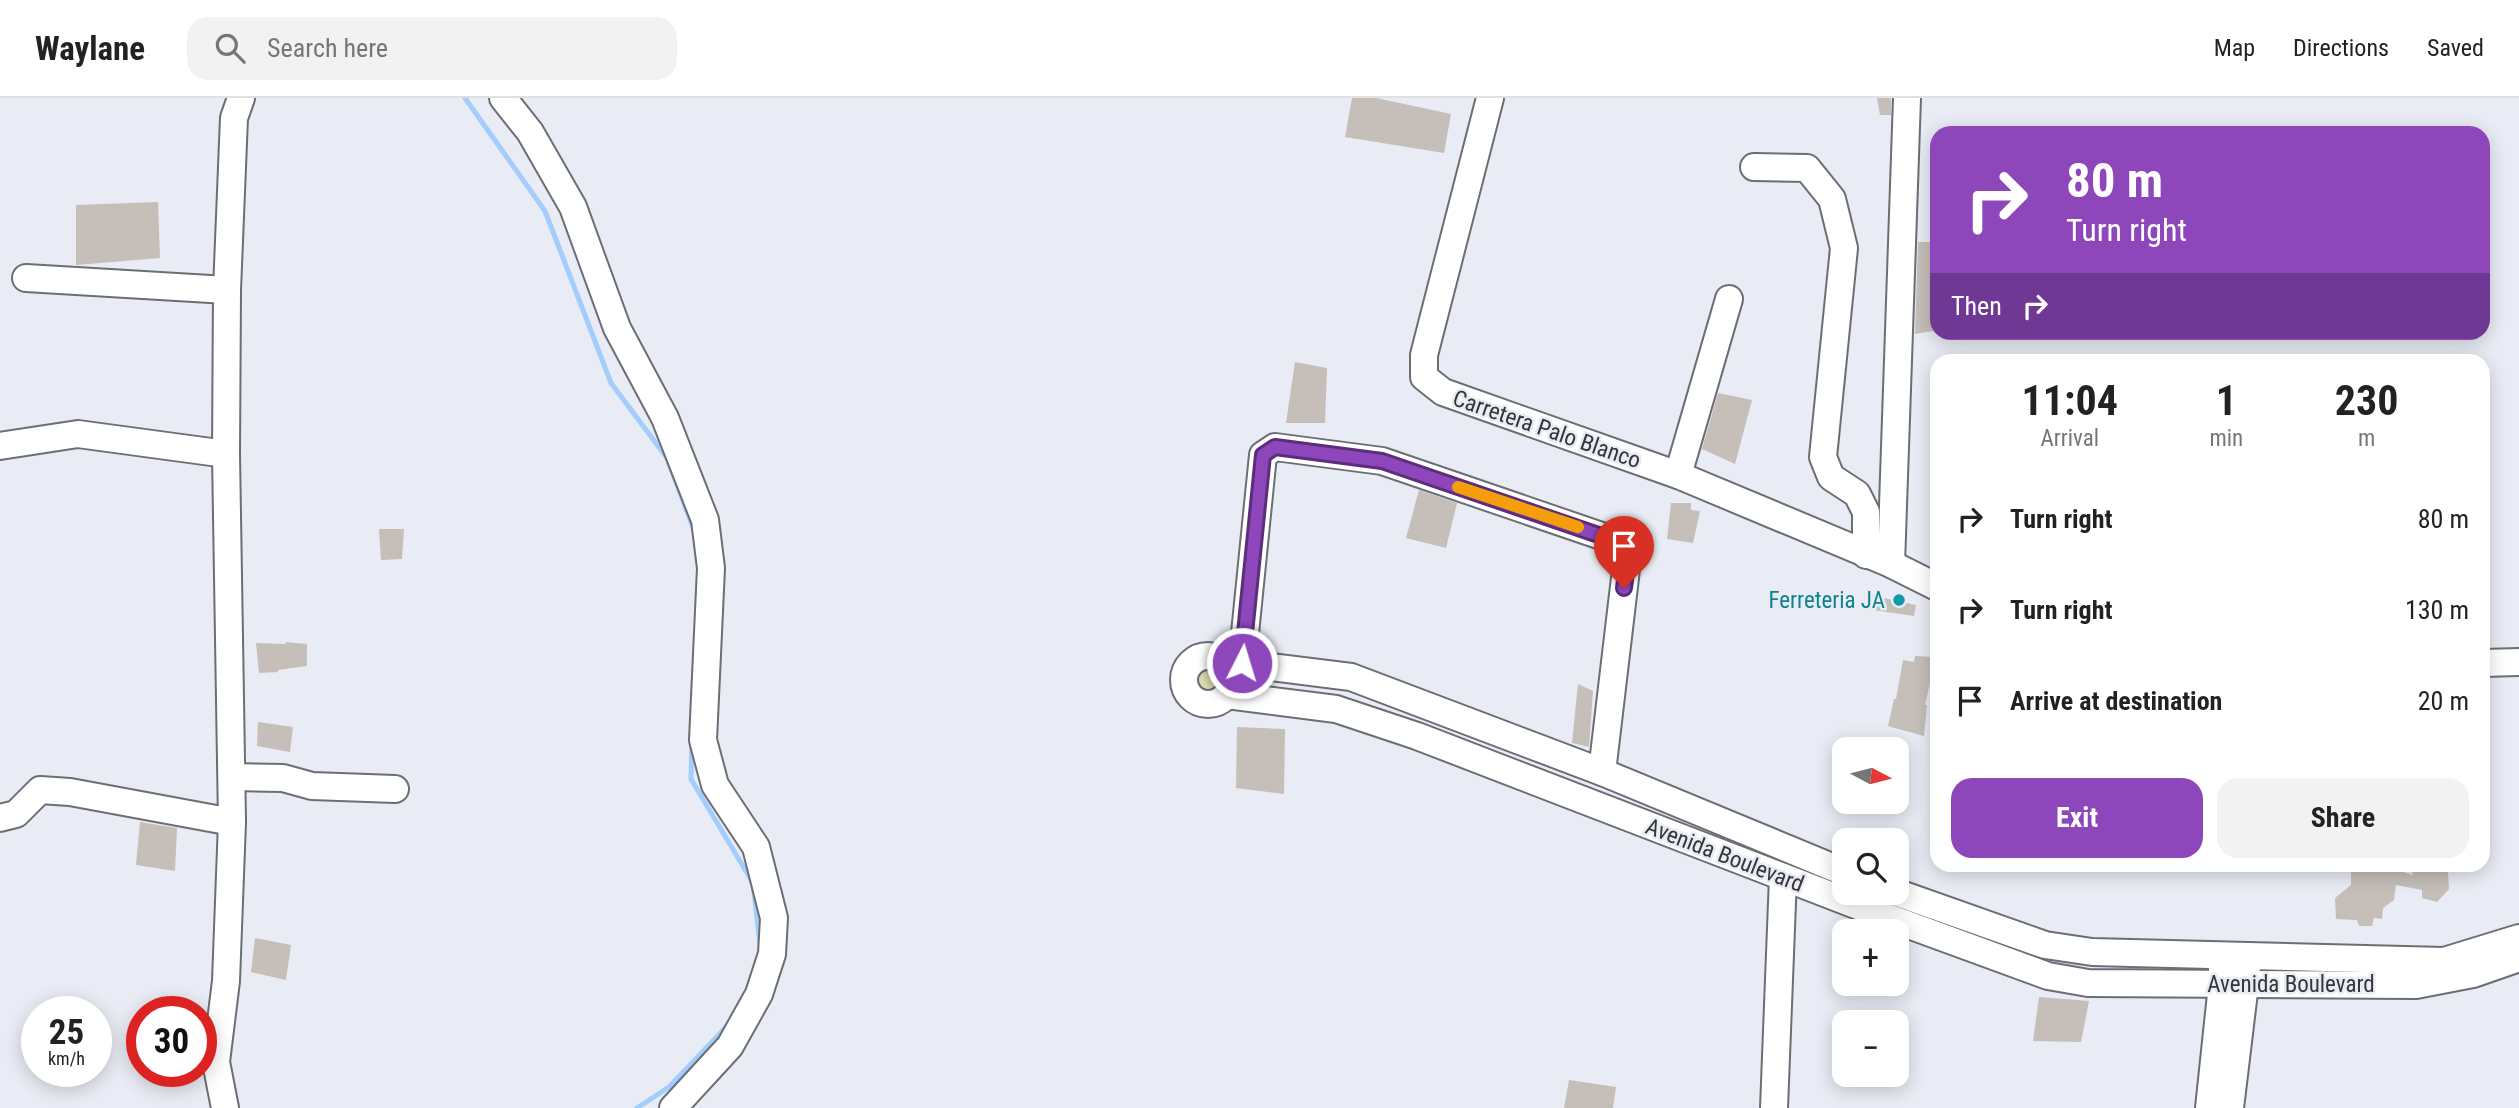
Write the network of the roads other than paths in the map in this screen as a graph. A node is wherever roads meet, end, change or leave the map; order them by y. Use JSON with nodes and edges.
{"nodes":[{"id":1,"x":241,"y":98,"type":"edge"},
{"id":2,"x":503,"y":98,"type":"edge"},
{"id":3,"x":1490,"y":98,"type":"edge"},
{"id":4,"x":1907,"y":98,"type":"edge"},
{"id":5,"x":1754,"y":167,"type":"dead end"},
{"id":6,"x":26,"y":278,"type":"dead end"},
{"id":7,"x":227,"y":289,"type":"junction"},
{"id":8,"x":1728,"y":299,"type":"dead end"},
{"id":9,"x":0,"y":446,"type":"edge"},
{"id":10,"x":226,"y":454,"type":"junction"},
{"id":11,"x":1678,"y":474,"type":"junction"},
{"id":12,"x":1878,"y":560,"type":"junction"},
{"id":13,"x":1930,"y":584,"type":"edge"},
{"id":14,"x":1233,"y":662,"type":"junction"},
{"id":15,"x":2519,"y":662,"type":"edge"},
{"id":16,"x":2490,"y":663,"type":"edge"},
{"id":17,"x":1227,"y":695,"type":"junction"},
{"id":18,"x":1602,"y":772,"type":"junction"},
{"id":19,"x":232,"y":777,"type":"junction"},
{"id":20,"x":395,"y":789,"type":"dead end"},
{"id":21,"x":0,"y":818,"type":"edge"},
{"id":22,"x":232,"y":822,"type":"junction"},
{"id":23,"x":1832,"y":867,"type":"edge"},
{"id":24,"x":1783,"y":877,"type":"junction"},
{"id":25,"x":1909,"y":897,"type":"edge"},
{"id":26,"x":2519,"y":938,"type":"edge"},
{"id":27,"x":2235,"y":956,"type":"junction"},
{"id":28,"x":2519,"y":958,"type":"edge"},
{"id":29,"x":2235,"y":985,"type":"junction"},
{"id":30,"x":225,"y":1108,"type":"edge"},
{"id":31,"x":673,"y":1108,"type":"edge"},
{"id":32,"x":1774,"y":1108,"type":"edge"},
{"id":33,"x":2209,"y":1108,"type":"edge"},
{"id":34,"x":2230,"y":1108,"type":"edge"}],
"edges":[{"from":1,"to":7,"type":"street"},
{"from":2,"to":31,"type":"street"},
{"from":3,"to":11,"type":"street","name":"Carretera Palo Blanco"},
{"from":4,"to":12,"type":"street"},
{"from":5,"to":12,"type":"street"},
{"from":6,"to":7,"type":"street"},
{"from":7,"to":10,"type":"street"},
{"from":8,"to":11,"type":"street"},
{"from":9,"to":10,"type":"street"},
{"from":10,"to":19,"type":"street"},
{"from":11,"to":12,"type":"street","name":"Carretera Palo Blanco"},
{"from":12,"to":13,"type":"street","name":"Carretera Palo Blanco"},
{"from":14,"to":17,"type":"street"},
{"from":14,"to":17,"type":"street"},
{"from":14,"to":18,"type":"street","name":"Avenida Boulevard"},
{"from":14,"to":18,"type":"street"},
{"from":15,"to":16,"type":"street"},
{"from":17,"to":24,"type":"street","name":"Avenida Boulevard"},
{"from":18,"to":23,"type":"street","name":"Avenida Boulevard"},
{"from":19,"to":20,"type":"street"},
{"from":19,"to":22,"type":"street"},
{"from":21,"to":22,"type":"street"},
{"from":22,"to":30,"type":"street"},
{"from":24,"to":29,"type":"street","name":"Avenida Boulevard"},
{"from":24,"to":32,"type":"street"},
{"from":25,"to":27,"type":"street","name":"Avenida Boulevard"},
{"from":26,"to":27,"type":"street","name":"Avenida Boulevard"},
{"from":27,"to":29,"type":"street"},
{"from":28,"to":29,"type":"street","name":"Avenida Boulevard"},
{"from":29,"to":33,"type":"street"},
{"from":29,"to":34,"type":"street"}]}
